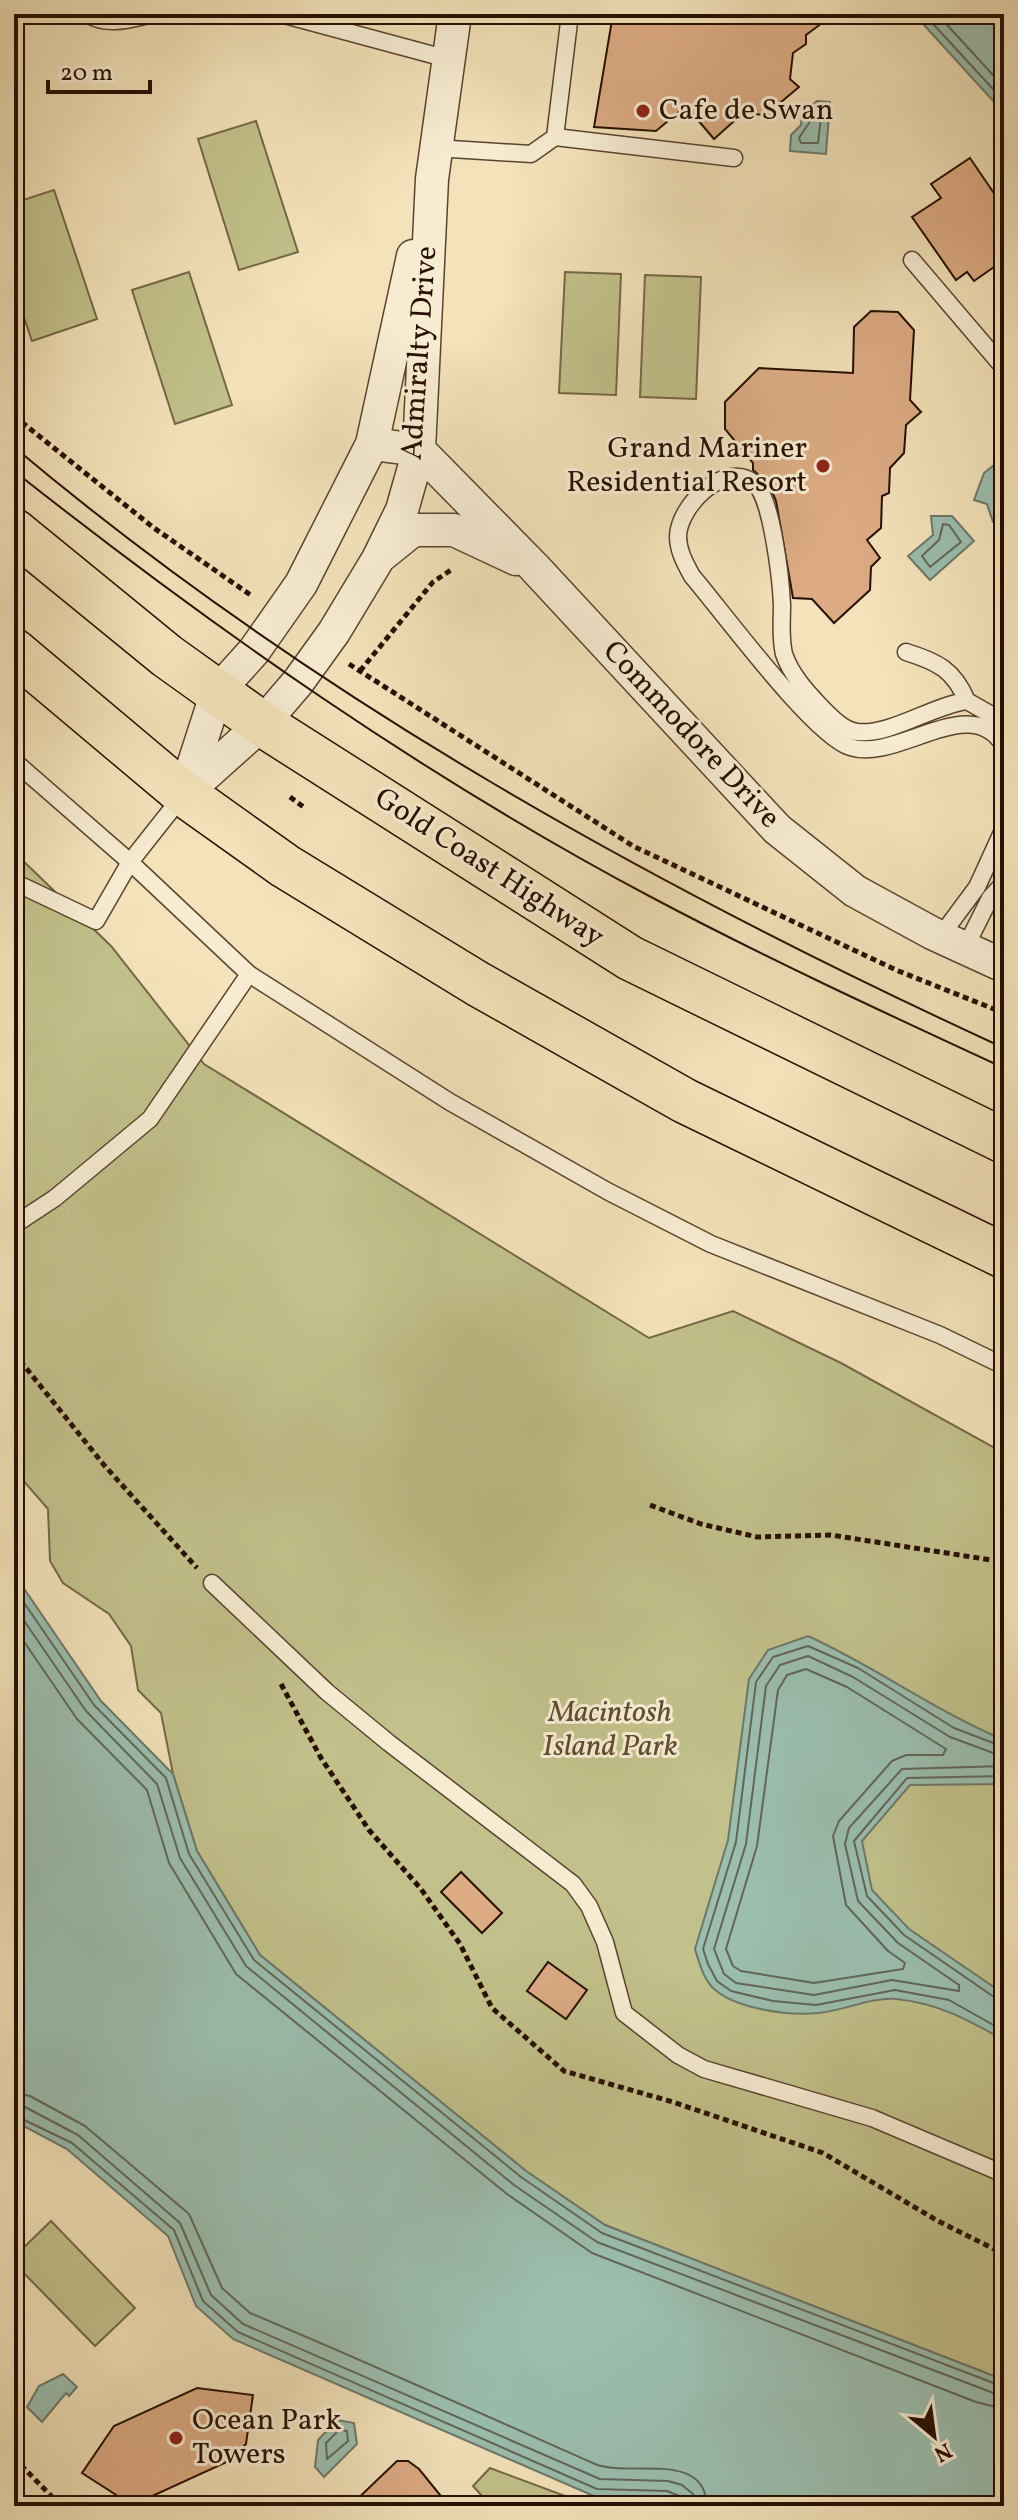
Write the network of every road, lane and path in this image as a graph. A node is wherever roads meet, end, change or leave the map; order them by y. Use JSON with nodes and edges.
{"nodes":[{"id":1,"x":87,"y":14,"type":"edge"},
{"id":2,"x":153,"y":14,"type":"edge"},
{"id":3,"x":281,"y":14,"type":"edge"},
{"id":4,"x":455,"y":14,"type":"edge"},
{"id":5,"x":570,"y":14,"type":"edge"},
{"id":6,"x":448,"y":59,"type":"junction"},
{"id":7,"x":555,"y":137,"type":"junction"},
{"id":8,"x":734,"y":158,"type":"dead end"},
{"id":9,"x":434,"y":164,"type":"junction"},
{"id":10,"x":912,"y":260,"type":"dead end"},
{"id":11,"x":1004,"y":368,"type":"edge"},
{"id":12,"x":14,"y":416,"type":"edge"},
{"id":13,"x":372,"y":444,"type":"junction"},
{"id":14,"x":419,"y":450,"type":"junction"},
{"id":15,"x":14,"y":531,"type":"edge"},
{"id":16,"x":378,"y":559,"type":"junction"},
{"id":17,"x":534,"y":567,"type":"junction"},
{"id":18,"x":451,"y":570,"type":"dead end"},
{"id":19,"x":279,"y":615,"type":"junction"},
{"id":20,"x":324,"y":648,"type":"junction"},
{"id":21,"x":14,"y":651,"type":"edge"},
{"id":22,"x":906,"y":652,"type":"dead end"},
{"id":23,"x":360,"y":671,"type":"junction"},
{"id":24,"x":217,"y":692,"type":"junction"},
{"id":25,"x":967,"y":701,"type":"junction"},
{"id":26,"x":1004,"y":722,"type":"edge"},
{"id":27,"x":262,"y":724,"type":"junction"},
{"id":28,"x":1004,"y":746,"type":"edge"},
{"id":29,"x":14,"y":761,"type":"edge"},
{"id":30,"x":184,"y":794,"type":"junction"},
{"id":31,"x":290,"y":797,"type":"dead end"},
{"id":32,"x":305,"y":808,"type":"dead end"},
{"id":33,"x":1004,"y":828,"type":"edge"},
{"id":34,"x":130,"y":862,"type":"junction"},
{"id":35,"x":14,"y":882,"type":"edge"},
{"id":36,"x":1004,"y":883,"type":"edge"},
{"id":37,"x":953,"y":942,"type":"junction"},
{"id":38,"x":1004,"y":966,"type":"edge"},
{"id":39,"x":249,"y":974,"type":"junction"},
{"id":40,"x":1004,"y":1013,"type":"edge"},
{"id":41,"x":1004,"y":1141,"type":"edge"},
{"id":42,"x":14,"y":1225,"type":"edge"},
{"id":43,"x":1004,"y":1256,"type":"edge"},
{"id":44,"x":14,"y":1353,"type":"edge"},
{"id":45,"x":1004,"y":1366,"type":"edge"},
{"id":46,"x":650,"y":1505,"type":"dead end"},
{"id":47,"x":1004,"y":1562,"type":"edge"},
{"id":48,"x":212,"y":1583,"type":"joint"},
{"id":49,"x":280,"y":1679,"type":"dead end"},
{"id":50,"x":1004,"y":2174,"type":"edge"},
{"id":51,"x":1004,"y":2254,"type":"edge"},
{"id":52,"x":14,"y":2458,"type":"edge"},
{"id":53,"x":61,"y":2506,"type":"edge"}],
"edges":[{"from":1,"to":2,"type":"lane"},
{"from":3,"to":6,"type":"lane"},
{"from":4,"to":6,"type":"street","name":"Admiralty Drive"},
{"from":5,"to":7,"type":"lane"},
{"from":6,"to":9,"type":"street","name":"Admiralty Drive"},
{"from":7,"to":8,"type":"lane"},
{"from":7,"to":9,"type":"lane"},
{"from":9,"to":13,"type":"street","name":"Admiralty Drive"},
{"from":9,"to":14,"type":"street","name":"Admiralty Drive"},
{"from":10,"to":11,"type":"lane"},
{"from":12,"to":19,"type":"path"},
{"from":13,"to":14,"type":"street"},
{"from":13,"to":19,"type":"street","name":"Admiralty Drive"},
{"from":14,"to":16,"type":"street","name":"Admiralty Drive"},
{"from":14,"to":17,"type":"street","name":"Commodore Drive"},
{"from":15,"to":24,"type":"highway","name":"Gold Coast Highway"},
{"from":16,"to":17,"type":"street"},
{"from":16,"to":20,"type":"street","name":"Admiralty Drive"},
{"from":17,"to":37,"type":"street","name":"Commodore Drive"},
{"from":18,"to":23,"type":"path"},
{"from":19,"to":24,"type":"street","name":"Admiralty Drive"},
{"from":20,"to":23,"type":"path"},
{"from":20,"to":27,"type":"street","name":"Admiralty Drive"},
{"from":21,"to":30,"type":"highway"},
{"from":22,"to":25,"type":"lane"},
{"from":23,"to":40,"type":"path"},
{"from":24,"to":27,"type":"highway","name":"Gold Coast Highway"},
{"from":24,"to":30,"type":"street"},
{"from":25,"to":26,"type":"lane"},
{"from":25,"to":28,"type":"lane"},
{"from":27,"to":30,"type":"street","name":"Admiralty Drive"},
{"from":27,"to":41,"type":"highway","name":"Gold Coast Highway"},
{"from":29,"to":34,"type":"lane"},
{"from":30,"to":34,"type":"lane"},
{"from":30,"to":43,"type":"highway"},
{"from":31,"to":32,"type":"path"},
{"from":33,"to":37,"type":"lane"},
{"from":34,"to":35,"type":"lane"},
{"from":34,"to":39,"type":"lane"},
{"from":36,"to":37,"type":"lane"},
{"from":37,"to":38,"type":"street","name":"Commodore Drive"},
{"from":39,"to":42,"type":"lane"},
{"from":39,"to":45,"type":"lane"},
{"from":44,"to":48,"type":"path"},
{"from":46,"to":47,"type":"path"},
{"from":48,"to":50,"type":"lane"},
{"from":49,"to":51,"type":"path"},
{"from":52,"to":53,"type":"path"}]}
